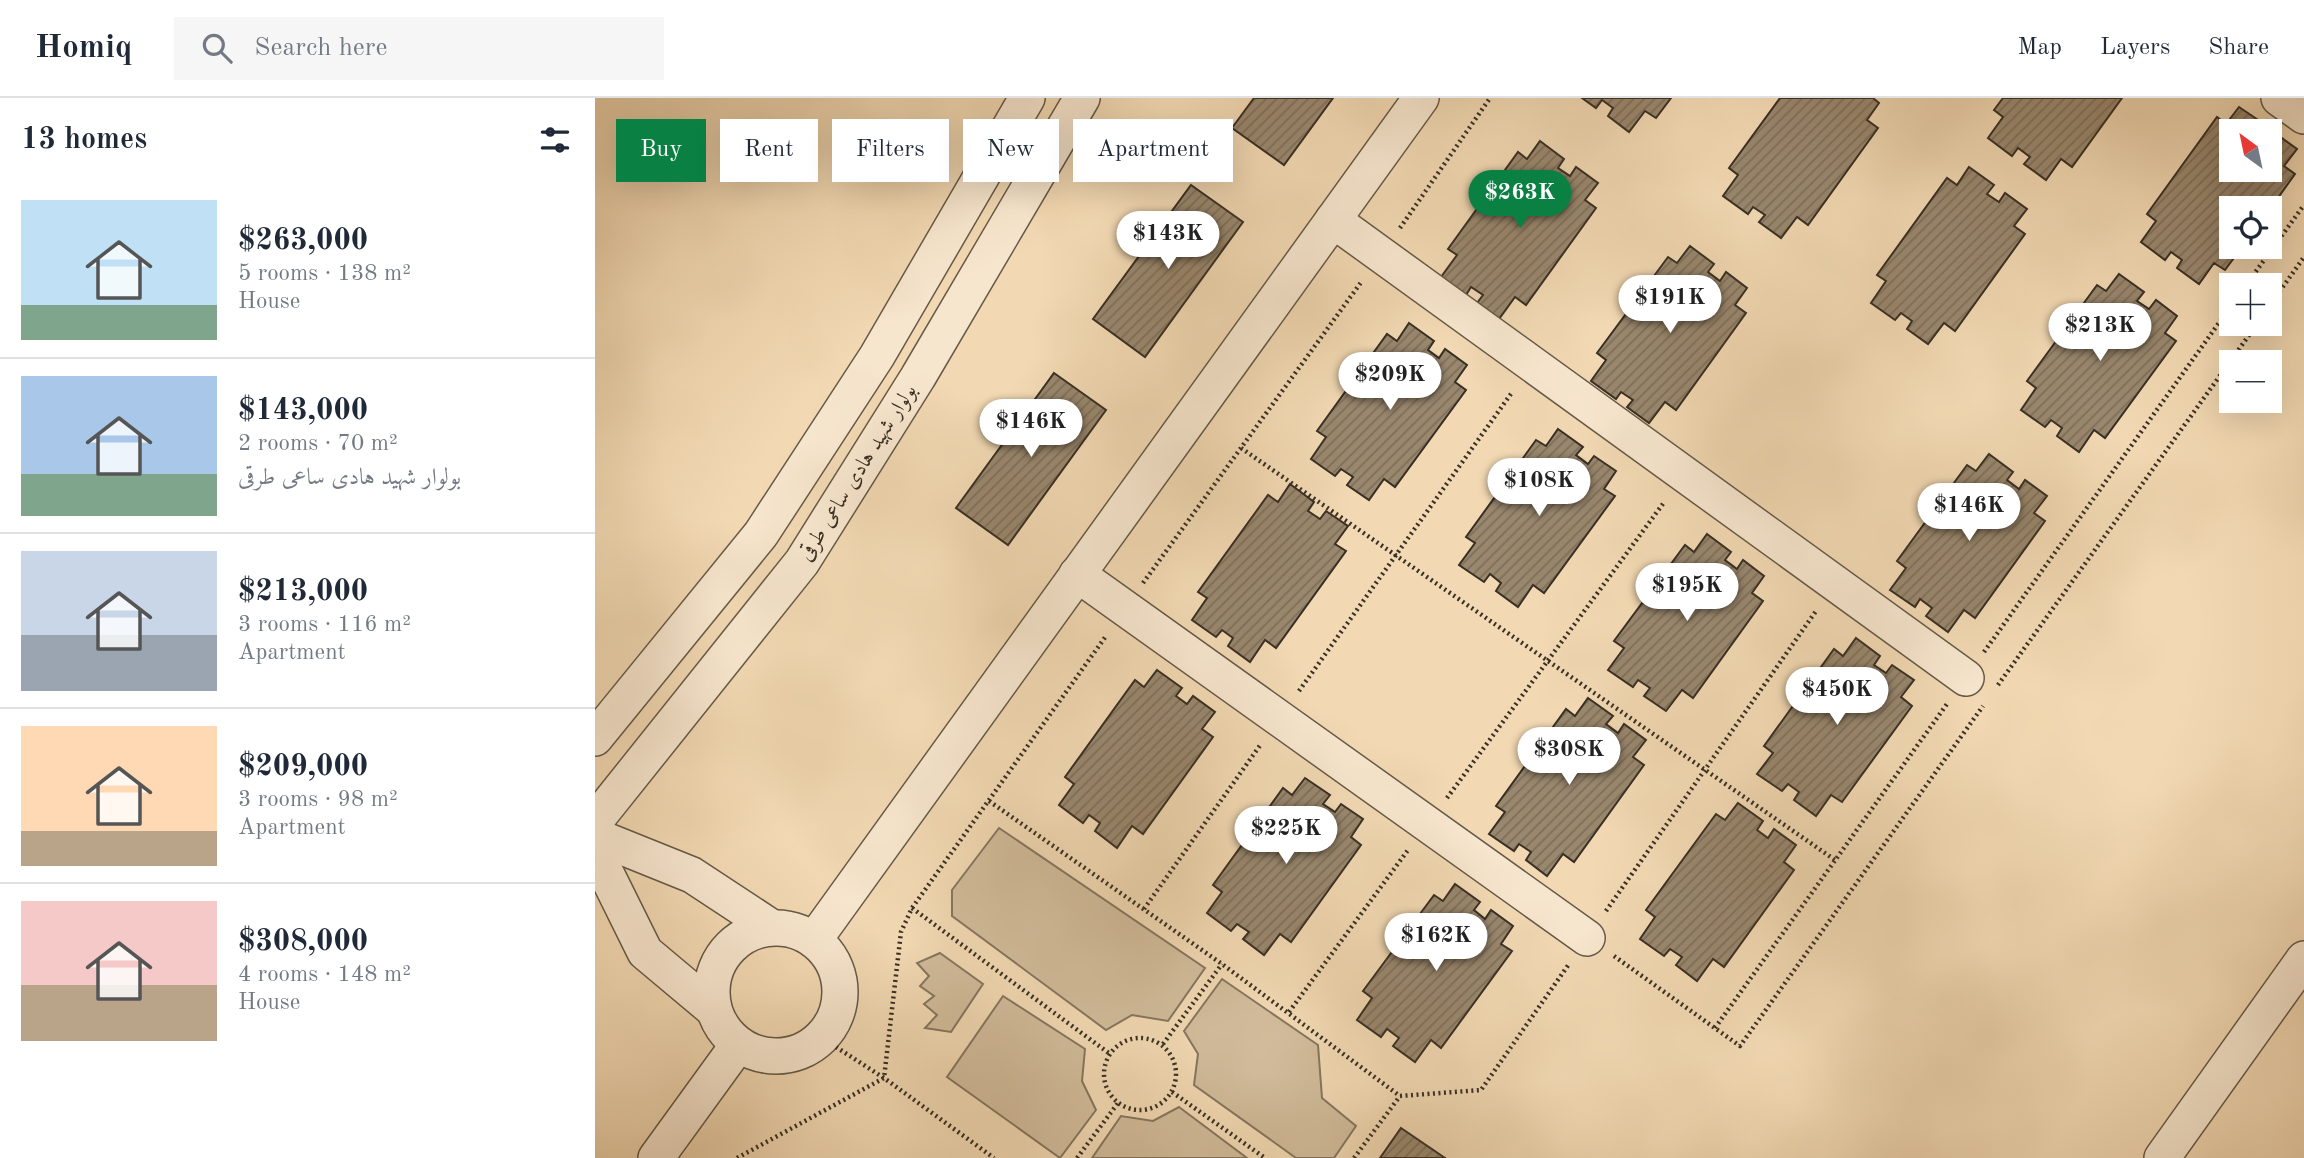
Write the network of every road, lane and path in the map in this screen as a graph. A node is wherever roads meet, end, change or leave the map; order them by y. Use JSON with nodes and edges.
{"nodes":[{"id":1,"x":1027,"y":98,"type":"edge"},
{"id":2,"x":1082,"y":98,"type":"edge"},
{"id":3,"x":1421,"y":98,"type":"edge"},
{"id":4,"x":1490,"y":98,"type":"edge"},
{"id":5,"x":2279,"y":98,"type":"edge"},
{"id":6,"x":2304,"y":116,"type":"edge"},
{"id":7,"x":2304,"y":205,"type":"edge"},
{"id":8,"x":1333,"y":220,"type":"junction"},
{"id":9,"x":1381,"y":255,"type":"junction"},
{"id":10,"x":2304,"y":257,"type":"edge"},
{"id":11,"x":2255,"y":273,"type":"edge"},
{"id":12,"x":2282,"y":288,"type":"edge"},
{"id":13,"x":1532,"y":364,"type":"junction"},
{"id":14,"x":1241,"y":448,"type":"junction"},
{"id":15,"x":1684,"y":474,"type":"junction"},
{"id":16,"x":1396,"y":556,"type":"junction"},
{"id":17,"x":1077,"y":574,"type":"junction"},
{"id":18,"x":1835,"y":583,"type":"junction"},
{"id":19,"x":1125,"y":608,"type":"junction"},
{"id":20,"x":1548,"y":661,"type":"junction"},
{"id":21,"x":1966,"y":678,"type":"dead end"},
{"id":22,"x":1279,"y":718,"type":"junction"},
{"id":23,"x":595,"y":738,"type":"edge"},
{"id":24,"x":1704,"y":769,"type":"junction"},
{"id":25,"x":989,"y":801,"type":"junction"},
{"id":26,"x":595,"y":821,"type":"edge"},
{"id":27,"x":1428,"y":824,"type":"junction"},
{"id":28,"x":595,"y":836,"type":"edge"},
{"id":29,"x":595,"y":851,"type":"edge"},
{"id":30,"x":1835,"y":860,"type":"dead end"},
{"id":31,"x":912,"y":908,"type":"junction"},
{"id":32,"x":1144,"y":909,"type":"junction"},
{"id":33,"x":771,"y":927,"type":"junction"},
{"id":34,"x":1587,"y":938,"type":"junction"},
{"id":35,"x":814,"y":940,"type":"junction"},
{"id":36,"x":2304,"y":959,"type":"edge"},
{"id":37,"x":1222,"y":964,"type":"junction"},
{"id":38,"x":713,"y":1009,"type":"junction"},
{"id":39,"x":1289,"y":1012,"type":"junction"},
{"id":40,"x":822,"y":1038,"type":"junction"},
{"id":41,"x":1163,"y":1044,"type":"junction"},
{"id":42,"x":738,"y":1045,"type":"junction"},
{"id":43,"x":1740,"y":1046,"type":"dead end"},
{"id":44,"x":1110,"y":1054,"type":"junction"},
{"id":45,"x":884,"y":1078,"type":"junction"},
{"id":46,"x":1172,"y":1092,"type":"junction"},
{"id":47,"x":1400,"y":1096,"type":"junction"},
{"id":48,"x":1118,"y":1103,"type":"junction"},
{"id":49,"x":656,"y":1158,"type":"edge"},
{"id":50,"x":737,"y":1158,"type":"edge"},
{"id":51,"x":994,"y":1158,"type":"edge"},
{"id":52,"x":1077,"y":1158,"type":"edge"},
{"id":53,"x":1265,"y":1158,"type":"edge"},
{"id":54,"x":1354,"y":1158,"type":"edge"},
{"id":55,"x":2162,"y":1158,"type":"edge"}],
"edges":[{"from":1,"to":23,"type":"street"},
{"from":2,"to":26,"type":"street","name":"بولوار شهید هادی ساعی طرقی"},
{"from":3,"to":8,"type":"street"},
{"from":4,"to":9,"type":"path"},
{"from":5,"to":6,"type":"street"},
{"from":7,"to":11,"type":"path"},
{"from":8,"to":9,"type":"street"},
{"from":8,"to":17,"type":"street"},
{"from":9,"to":13,"type":"street"},
{"from":9,"to":14,"type":"path"},
{"from":10,"to":12,"type":"path"},
{"from":13,"to":15,"type":"street"},
{"from":13,"to":16,"type":"path"},
{"from":14,"to":16,"type":"path"},
{"from":14,"to":19,"type":"path"},
{"from":15,"to":18,"type":"street"},
{"from":15,"to":20,"type":"path"},
{"from":16,"to":20,"type":"path"},
{"from":16,"to":22,"type":"path"},
{"from":17,"to":19,"type":"street"},
{"from":17,"to":35,"type":"street"},
{"from":18,"to":21,"type":"street"},
{"from":18,"to":24,"type":"path"},
{"from":19,"to":22,"type":"street"},
{"from":19,"to":25,"type":"path"},
{"from":20,"to":24,"type":"path"},
{"from":20,"to":27,"type":"path"},
{"from":22,"to":27,"type":"street"},
{"from":22,"to":32,"type":"path"},
{"from":24,"to":30,"type":"path"},
{"from":24,"to":34,"type":"path"},
{"from":25,"to":31,"type":"path"},
{"from":25,"to":32,"type":"path"},
{"from":27,"to":34,"type":"street"},
{"from":27,"to":39,"type":"path"},
{"from":28,"to":33,"type":"street"},
{"from":29,"to":38,"type":"street"},
{"from":31,"to":44,"type":"path"},
{"from":31,"to":45,"type":"path"},
{"from":32,"to":37,"type":"path"},
{"from":33,"to":35,"type":"street"},
{"from":33,"to":38,"type":"street"},
{"from":34,"to":43,"type":"path"},
{"from":34,"to":47,"type":"path"},
{"from":35,"to":40,"type":"street"},
{"from":36,"to":55,"type":"street"},
{"from":37,"to":39,"type":"path"},
{"from":37,"to":41,"type":"path"},
{"from":38,"to":42,"type":"street"},
{"from":39,"to":47,"type":"path"},
{"from":40,"to":42,"type":"street"},
{"from":40,"to":45,"type":"path"},
{"from":41,"to":44,"type":"path"},
{"from":41,"to":46,"type":"path"},
{"from":42,"to":49,"type":"street"},
{"from":44,"to":48,"type":"path"},
{"from":45,"to":50,"type":"path"},
{"from":45,"to":51,"type":"path"},
{"from":46,"to":48,"type":"path"},
{"from":46,"to":53,"type":"path"},
{"from":47,"to":54,"type":"path"},
{"from":48,"to":52,"type":"path"}]}
